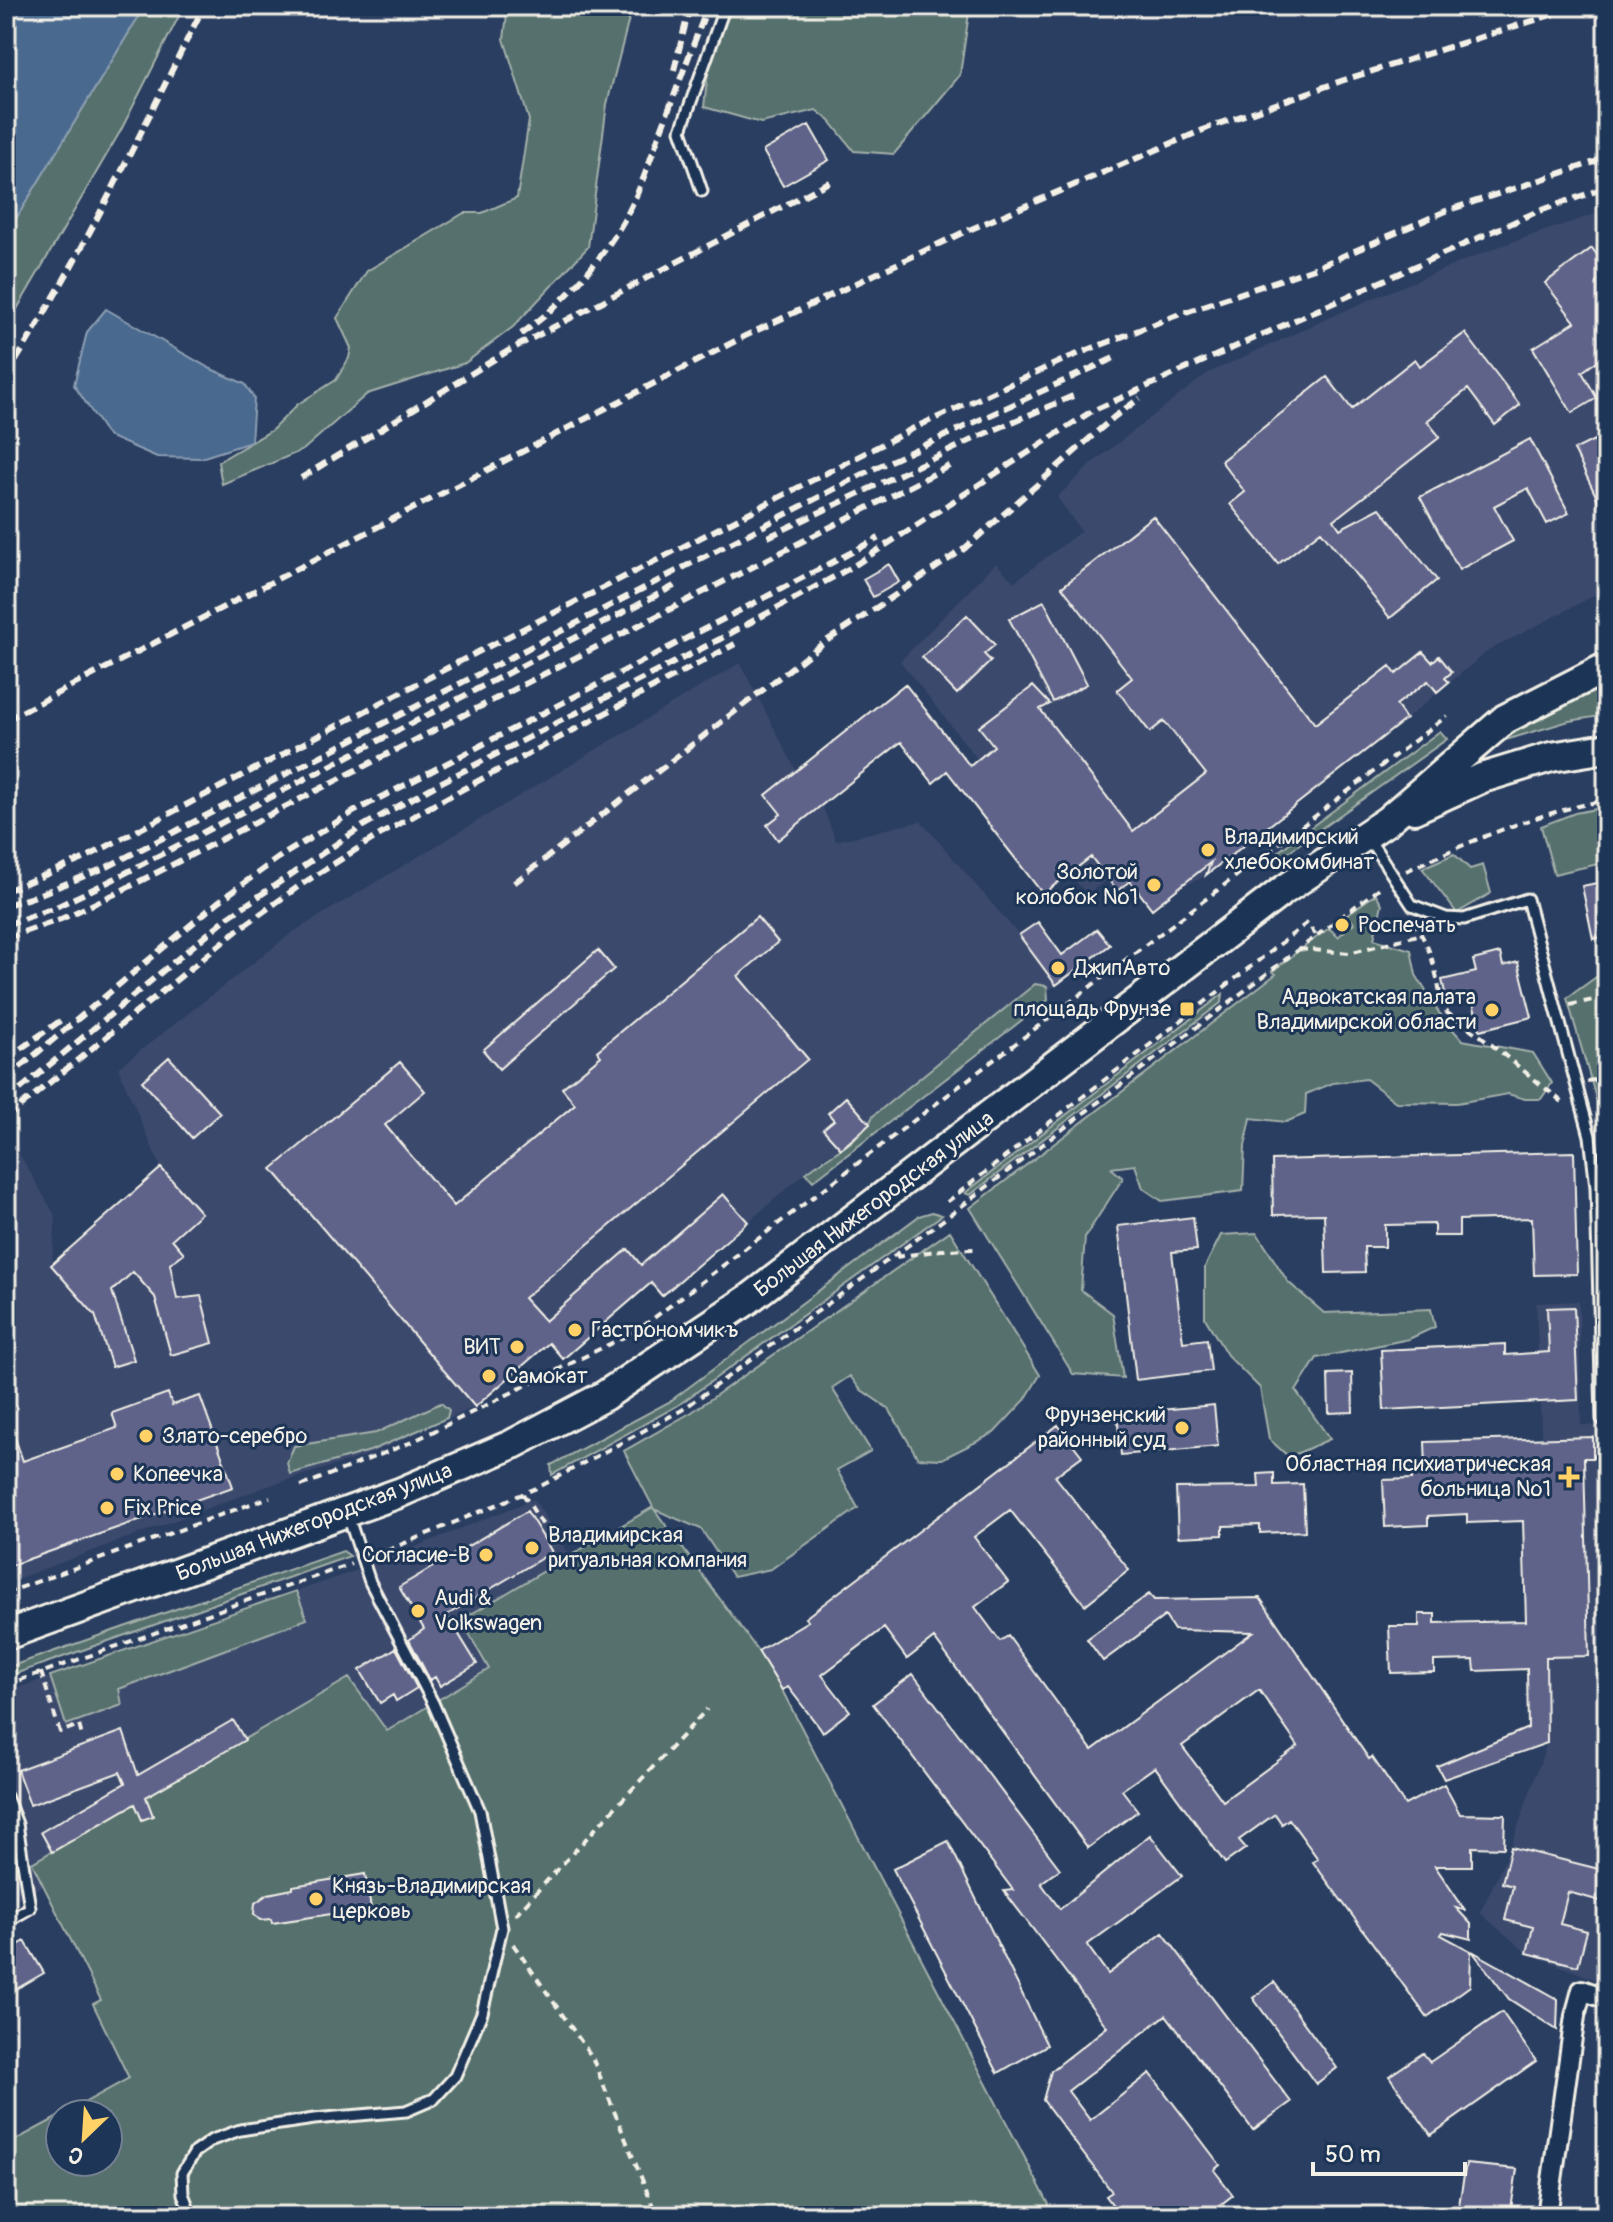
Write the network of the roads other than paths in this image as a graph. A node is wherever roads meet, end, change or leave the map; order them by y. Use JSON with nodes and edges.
{"nodes":[{"id":1,"x":725,"y":6,"type":"edge"},
{"id":2,"x":702,"y":191,"type":"dead end"},
{"id":3,"x":1607,"y":667,"type":"edge"},
{"id":4,"x":1607,"y":748,"type":"edge"},
{"id":5,"x":1377,"y":828,"type":"junction"},
{"id":6,"x":1607,"y":1418,"type":"edge"},
{"id":7,"x":348,"y":1513,"type":"junction"},
{"id":8,"x":6,"y":1635,"type":"edge"},
{"id":9,"x":6,"y":1796,"type":"edge"},
{"id":10,"x":6,"y":1922,"type":"edge"},
{"id":11,"x":1607,"y":1999,"type":"edge"},
{"id":12,"x":192,"y":2216,"type":"edge"},
{"id":13,"x":1547,"y":2216,"type":"edge"}],
"edges":[{"from":1,"to":2,"type":"lane"},
{"from":3,"to":5,"type":"main road","name":"Большая Нижегородская улица"},
{"from":4,"to":5,"type":"main road","name":"Большая Нижегородская улица"},
{"from":5,"to":6,"type":"lane"},
{"from":5,"to":7,"type":"main road","name":"Большая Нижегородская улица"},
{"from":7,"to":8,"type":"main road","name":"Большая Нижегородская улица"},
{"from":7,"to":12,"type":"lane"},
{"from":9,"to":10,"type":"lane"},
{"from":11,"to":13,"type":"street"}]}
